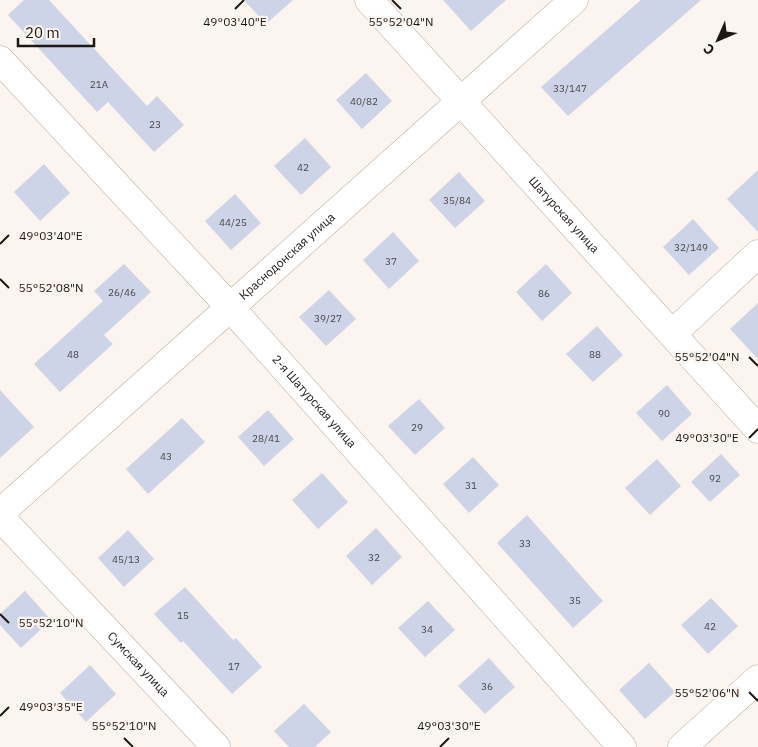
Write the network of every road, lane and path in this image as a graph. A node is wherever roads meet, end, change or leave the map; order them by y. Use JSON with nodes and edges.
{"nodes":[{"id":1,"x":369,"y":0,"type":"edge"},
{"id":2,"x":574,"y":0,"type":"edge"},
{"id":3,"x":0,"y":60,"type":"edge"},
{"id":4,"x":461,"y":101,"type":"junction"},
{"id":5,"x":758,"y":254,"type":"edge"},
{"id":6,"x":230,"y":307,"type":"junction"},
{"id":7,"x":672,"y":334,"type":"junction"},
{"id":8,"x":758,"y":429,"type":"edge"},
{"id":9,"x":0,"y":513,"type":"edge"},
{"id":10,"x":0,"y":517,"type":"edge"},
{"id":11,"x":758,"y":679,"type":"edge"},
{"id":12,"x":216,"y":747,"type":"edge"},
{"id":13,"x":622,"y":747,"type":"edge"},
{"id":14,"x":682,"y":747,"type":"edge"}],
"edges":[{"from":1,"to":4,"type":"street","name":"Шатурская улица"},
{"from":2,"to":4,"type":"street","name":"Краснодонская улица"},
{"from":3,"to":6,"type":"street","name":"2-я Шатурская улица"},
{"from":4,"to":6,"type":"street","name":"Краснодонская улица"},
{"from":4,"to":7,"type":"street","name":"Шатурская улица"},
{"from":5,"to":7,"type":"street"},
{"from":6,"to":9,"type":"street","name":"Краснодонская улица"},
{"from":6,"to":13,"type":"street","name":"2-я Шатурская улица"},
{"from":7,"to":8,"type":"street","name":"Шатурская улица"},
{"from":10,"to":12,"type":"street","name":"Сумская улица"},
{"from":11,"to":14,"type":"street"}]}
